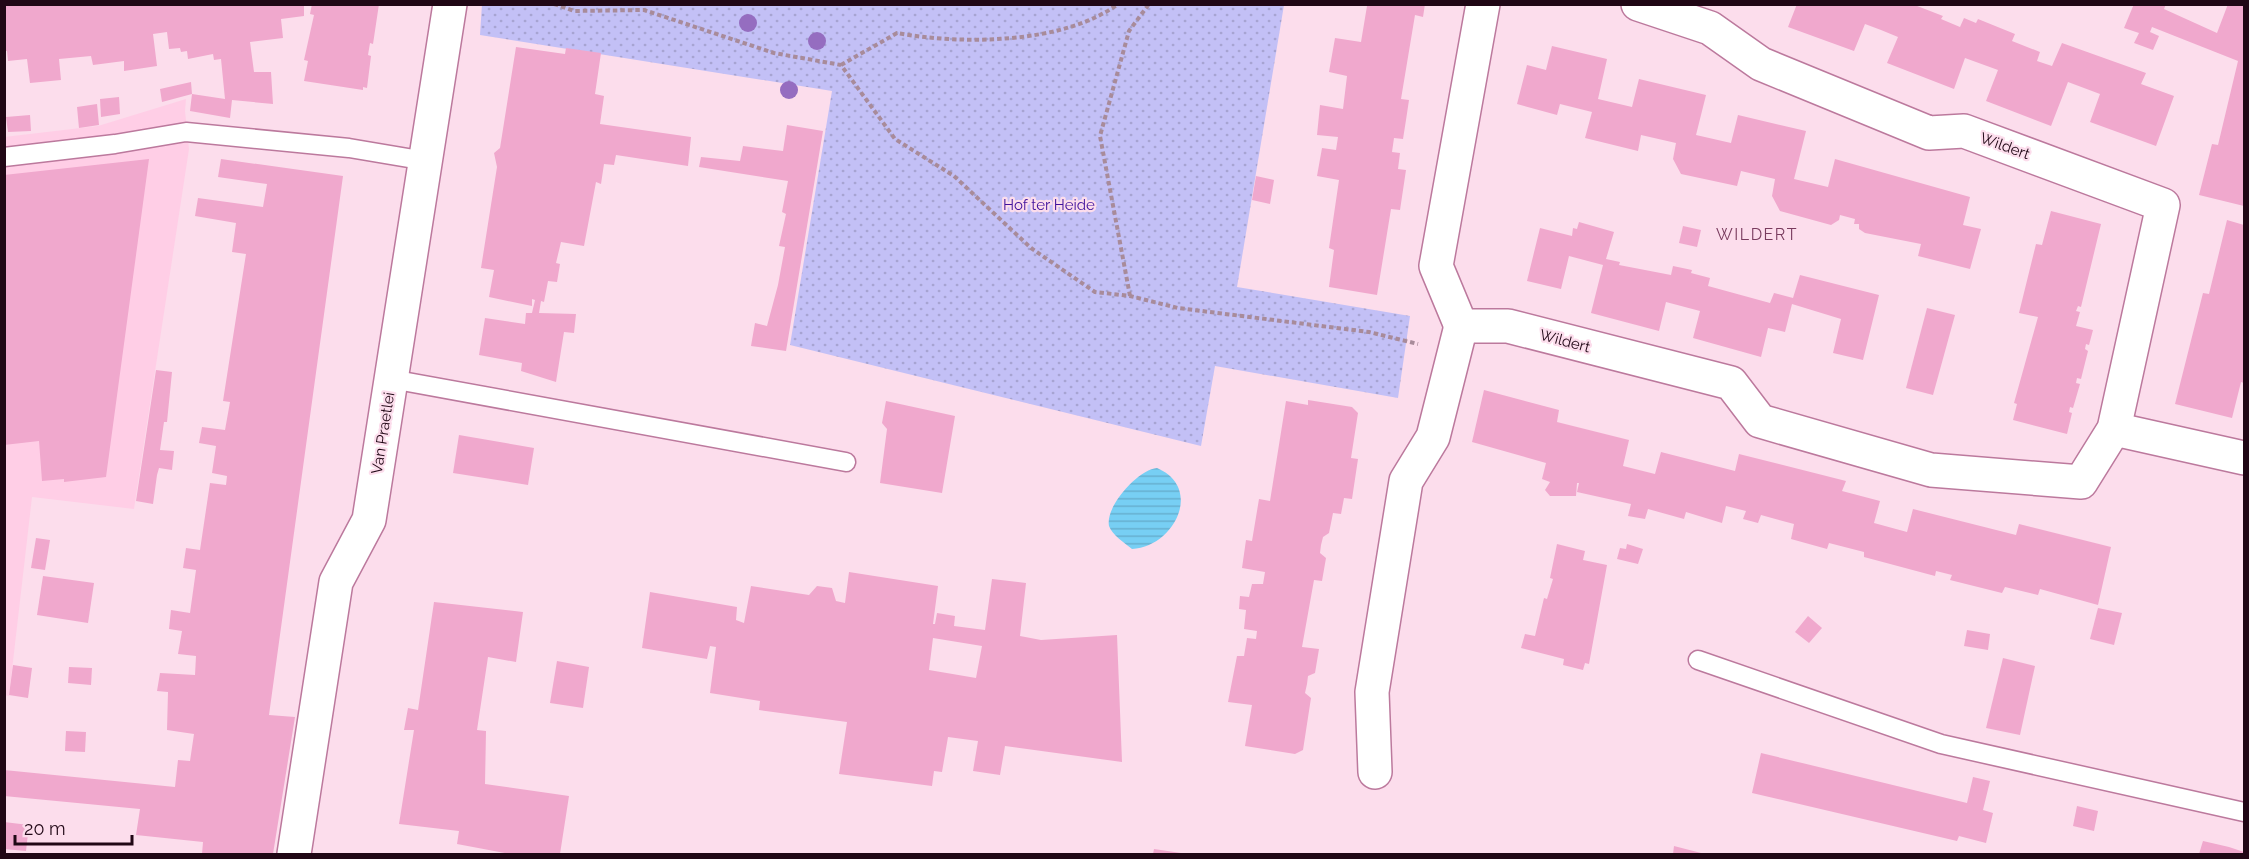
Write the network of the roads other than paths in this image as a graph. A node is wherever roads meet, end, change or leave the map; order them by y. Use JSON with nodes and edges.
{"nodes":[{"id":1,"x":450,"y":4,"type":"edge"},
{"id":2,"x":1483,"y":4,"type":"edge"},
{"id":3,"x":1638,"y":4,"type":"edge"},
{"id":4,"x":4,"y":157,"type":"edge"},
{"id":5,"x":426,"y":161,"type":"junction"},
{"id":6,"x":1458,"y":340,"type":"junction"},
{"id":7,"x":391,"y":380,"type":"junction"},
{"id":8,"x":2114,"y":429,"type":"junction"},
{"id":9,"x":2244,"y":458,"type":"edge"},
{"id":10,"x":846,"y":462,"type":"dead end"},
{"id":11,"x":1698,"y":660,"type":"dead end"},
{"id":12,"x":1375,"y":772,"type":"dead end"},
{"id":13,"x":2244,"y":812,"type":"edge"},
{"id":14,"x":294,"y":855,"type":"edge"}],
"edges":[{"from":1,"to":5,"type":"street","name":"Van Praetlei"},
{"from":2,"to":6,"type":"street"},
{"from":3,"to":8,"type":"street","name":"Wildert"},
{"from":4,"to":5,"type":"lane"},
{"from":5,"to":7,"type":"street","name":"Van Praetlei"},
{"from":6,"to":8,"type":"street","name":"Wildert"},
{"from":6,"to":12,"type":"street"},
{"from":7,"to":10,"type":"lane"},
{"from":7,"to":14,"type":"street","name":"Van Praetlei"},
{"from":8,"to":9,"type":"street"},
{"from":11,"to":13,"type":"lane"}]}
